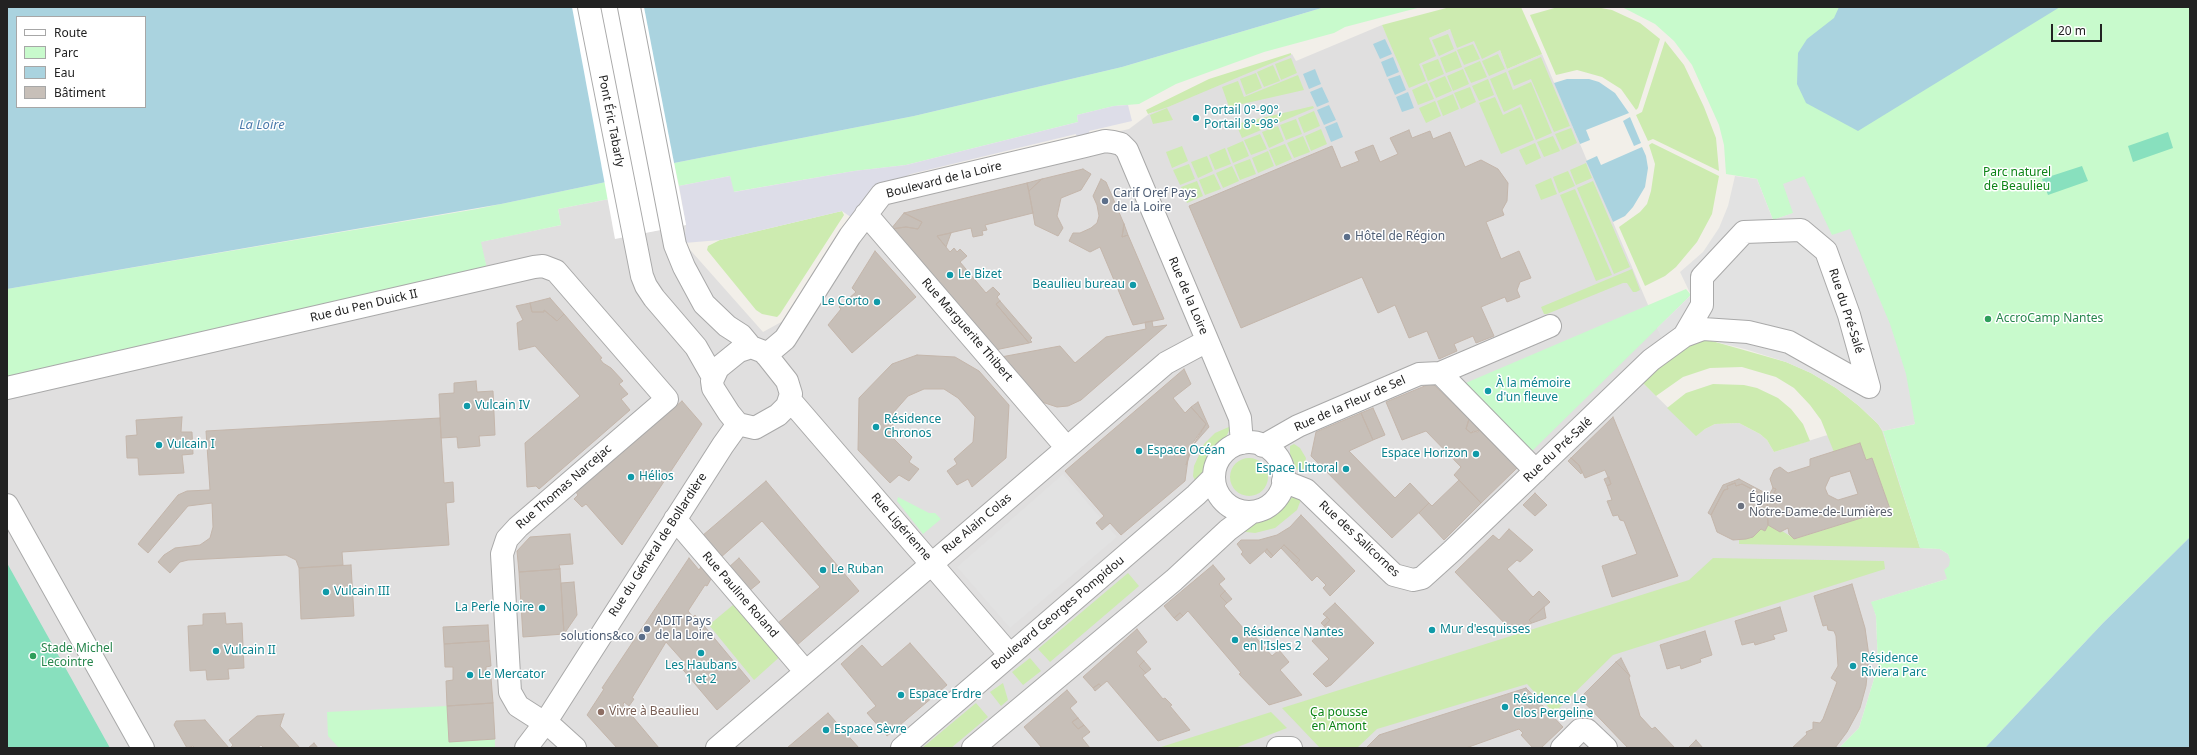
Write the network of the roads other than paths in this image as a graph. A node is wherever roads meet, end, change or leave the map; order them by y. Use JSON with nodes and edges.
{"nodes":[{"id":1,"x":589,"y":7,"type":"edge"},
{"id":2,"x":629,"y":7,"type":"edge"},
{"id":3,"x":1127,"y":150,"type":"joint"},
{"id":4,"x":866,"y":214,"type":"junction"},
{"id":5,"x":1550,"y":326,"type":"dead end"},
{"id":6,"x":1684,"y":336,"type":"junction"},
{"id":7,"x":1207,"y":341,"type":"junction"},
{"id":8,"x":759,"y":351,"type":"junction"},
{"id":9,"x":1440,"y":373,"type":"junction"},
{"id":10,"x":713,"y":377,"type":"junction"},
{"id":11,"x":7,"y":388,"type":"edge"},
{"id":12,"x":667,"y":399,"type":"joint"},
{"id":13,"x":790,"y":400,"type":"junction"},
{"id":14,"x":738,"y":424,"type":"junction"},
{"id":15,"x":1253,"y":444,"type":"junction"},
{"id":16,"x":1067,"y":448,"type":"junction"},
{"id":17,"x":1536,"y":471,"type":"junction"},
{"id":18,"x":1214,"y":477,"type":"junction"},
{"id":19,"x":1284,"y":481,"type":"junction"},
{"id":20,"x":7,"y":505,"type":"edge"},
{"id":21,"x":1252,"y":512,"type":"junction"},
{"id":22,"x":674,"y":519,"type":"junction"},
{"id":23,"x":1452,"y":551,"type":"joint"},
{"id":24,"x":932,"y":562,"type":"junction"},
{"id":25,"x":1010,"y":654,"type":"junction"},
{"id":26,"x":805,"y":671,"type":"junction"},
{"id":27,"x":545,"y":723,"type":"junction"},
{"id":28,"x":143,"y":748,"type":"edge"},
{"id":29,"x":526,"y":748,"type":"edge"},
{"id":30,"x":575,"y":748,"type":"edge"},
{"id":31,"x":717,"y":748,"type":"edge"},
{"id":32,"x":902,"y":748,"type":"edge"},
{"id":33,"x":973,"y":748,"type":"edge"},
{"id":34,"x":1278,"y":748,"type":"edge"},
{"id":35,"x":1290,"y":748,"type":"edge"},
{"id":36,"x":1562,"y":748,"type":"edge"},
{"id":37,"x":1606,"y":748,"type":"edge"}],
"edges":[{"from":1,"to":10,"type":"street","name":"Pont Éric Tabarly"},
{"from":2,"to":8,"type":"street"},
{"from":3,"to":4,"type":"street","name":"Boulevard de la Loire"},
{"from":3,"to":7,"type":"street","name":"Rue de la Loire"},
{"from":4,"to":8,"type":"street","name":"Boulevard de la Loire"},
{"from":4,"to":16,"type":"street","name":"Rue Marguerite Thibert"},
{"from":5,"to":9,"type":"street"},
{"from":6,"to":6,"type":"street","name":"Rue du Pré-Salé"},
{"from":6,"to":17,"type":"street","name":"Rue du Pré-Salé"},
{"from":7,"to":15,"type":"street","name":"Rue de la Loire"},
{"from":7,"to":16,"type":"street","name":"Rue Alain Colas"},
{"from":8,"to":10,"type":"street"},
{"from":8,"to":13,"type":"street"},
{"from":9,"to":15,"type":"street","name":"Rue de la Fleur de Sel"},
{"from":9,"to":17,"type":"street"},
{"from":10,"to":14,"type":"street"},
{"from":11,"to":12,"type":"street","name":"Rue du Pen Duick II"},
{"from":12,"to":27,"type":"street","name":"Rue Thomas Narcejac"},
{"from":13,"to":14,"type":"street"},
{"from":13,"to":24,"type":"street","name":"Rue Ligérienne"},
{"from":14,"to":22,"type":"street","name":"Rue du Général de Bollardière"},
{"from":15,"to":18,"type":"street"},
{"from":15,"to":19,"type":"street"},
{"from":16,"to":24,"type":"street","name":"Rue Alain Colas"},
{"from":17,"to":23,"type":"street","name":"Rue du Pré-Salé"},
{"from":18,"to":21,"type":"street"},
{"from":18,"to":25,"type":"street","name":"Boulevard Georges Pompidou"},
{"from":19,"to":21,"type":"street"},
{"from":19,"to":23,"type":"street","name":"Rue des Salicornes"},
{"from":20,"to":28,"type":"street"},
{"from":21,"to":33,"type":"street"},
{"from":22,"to":26,"type":"street","name":"Rue Pauline Roland"},
{"from":22,"to":27,"type":"street","name":"Rue du Général de Bollardière"},
{"from":24,"to":25,"type":"street","name":"Rue Ligérienne"},
{"from":24,"to":26,"type":"street","name":"Rue Alain Colas"},
{"from":25,"to":32,"type":"street","name":"Boulevard Georges Pompidou"},
{"from":26,"to":31,"type":"street","name":"Rue Alain Colas"},
{"from":27,"to":29,"type":"street","name":"Rue du Général de Bollardière"},
{"from":27,"to":30,"type":"street","name":"Rue Thomas Narcejac"},
{"from":34,"to":35,"type":"street"},
{"from":36,"to":37,"type":"street"}]}
